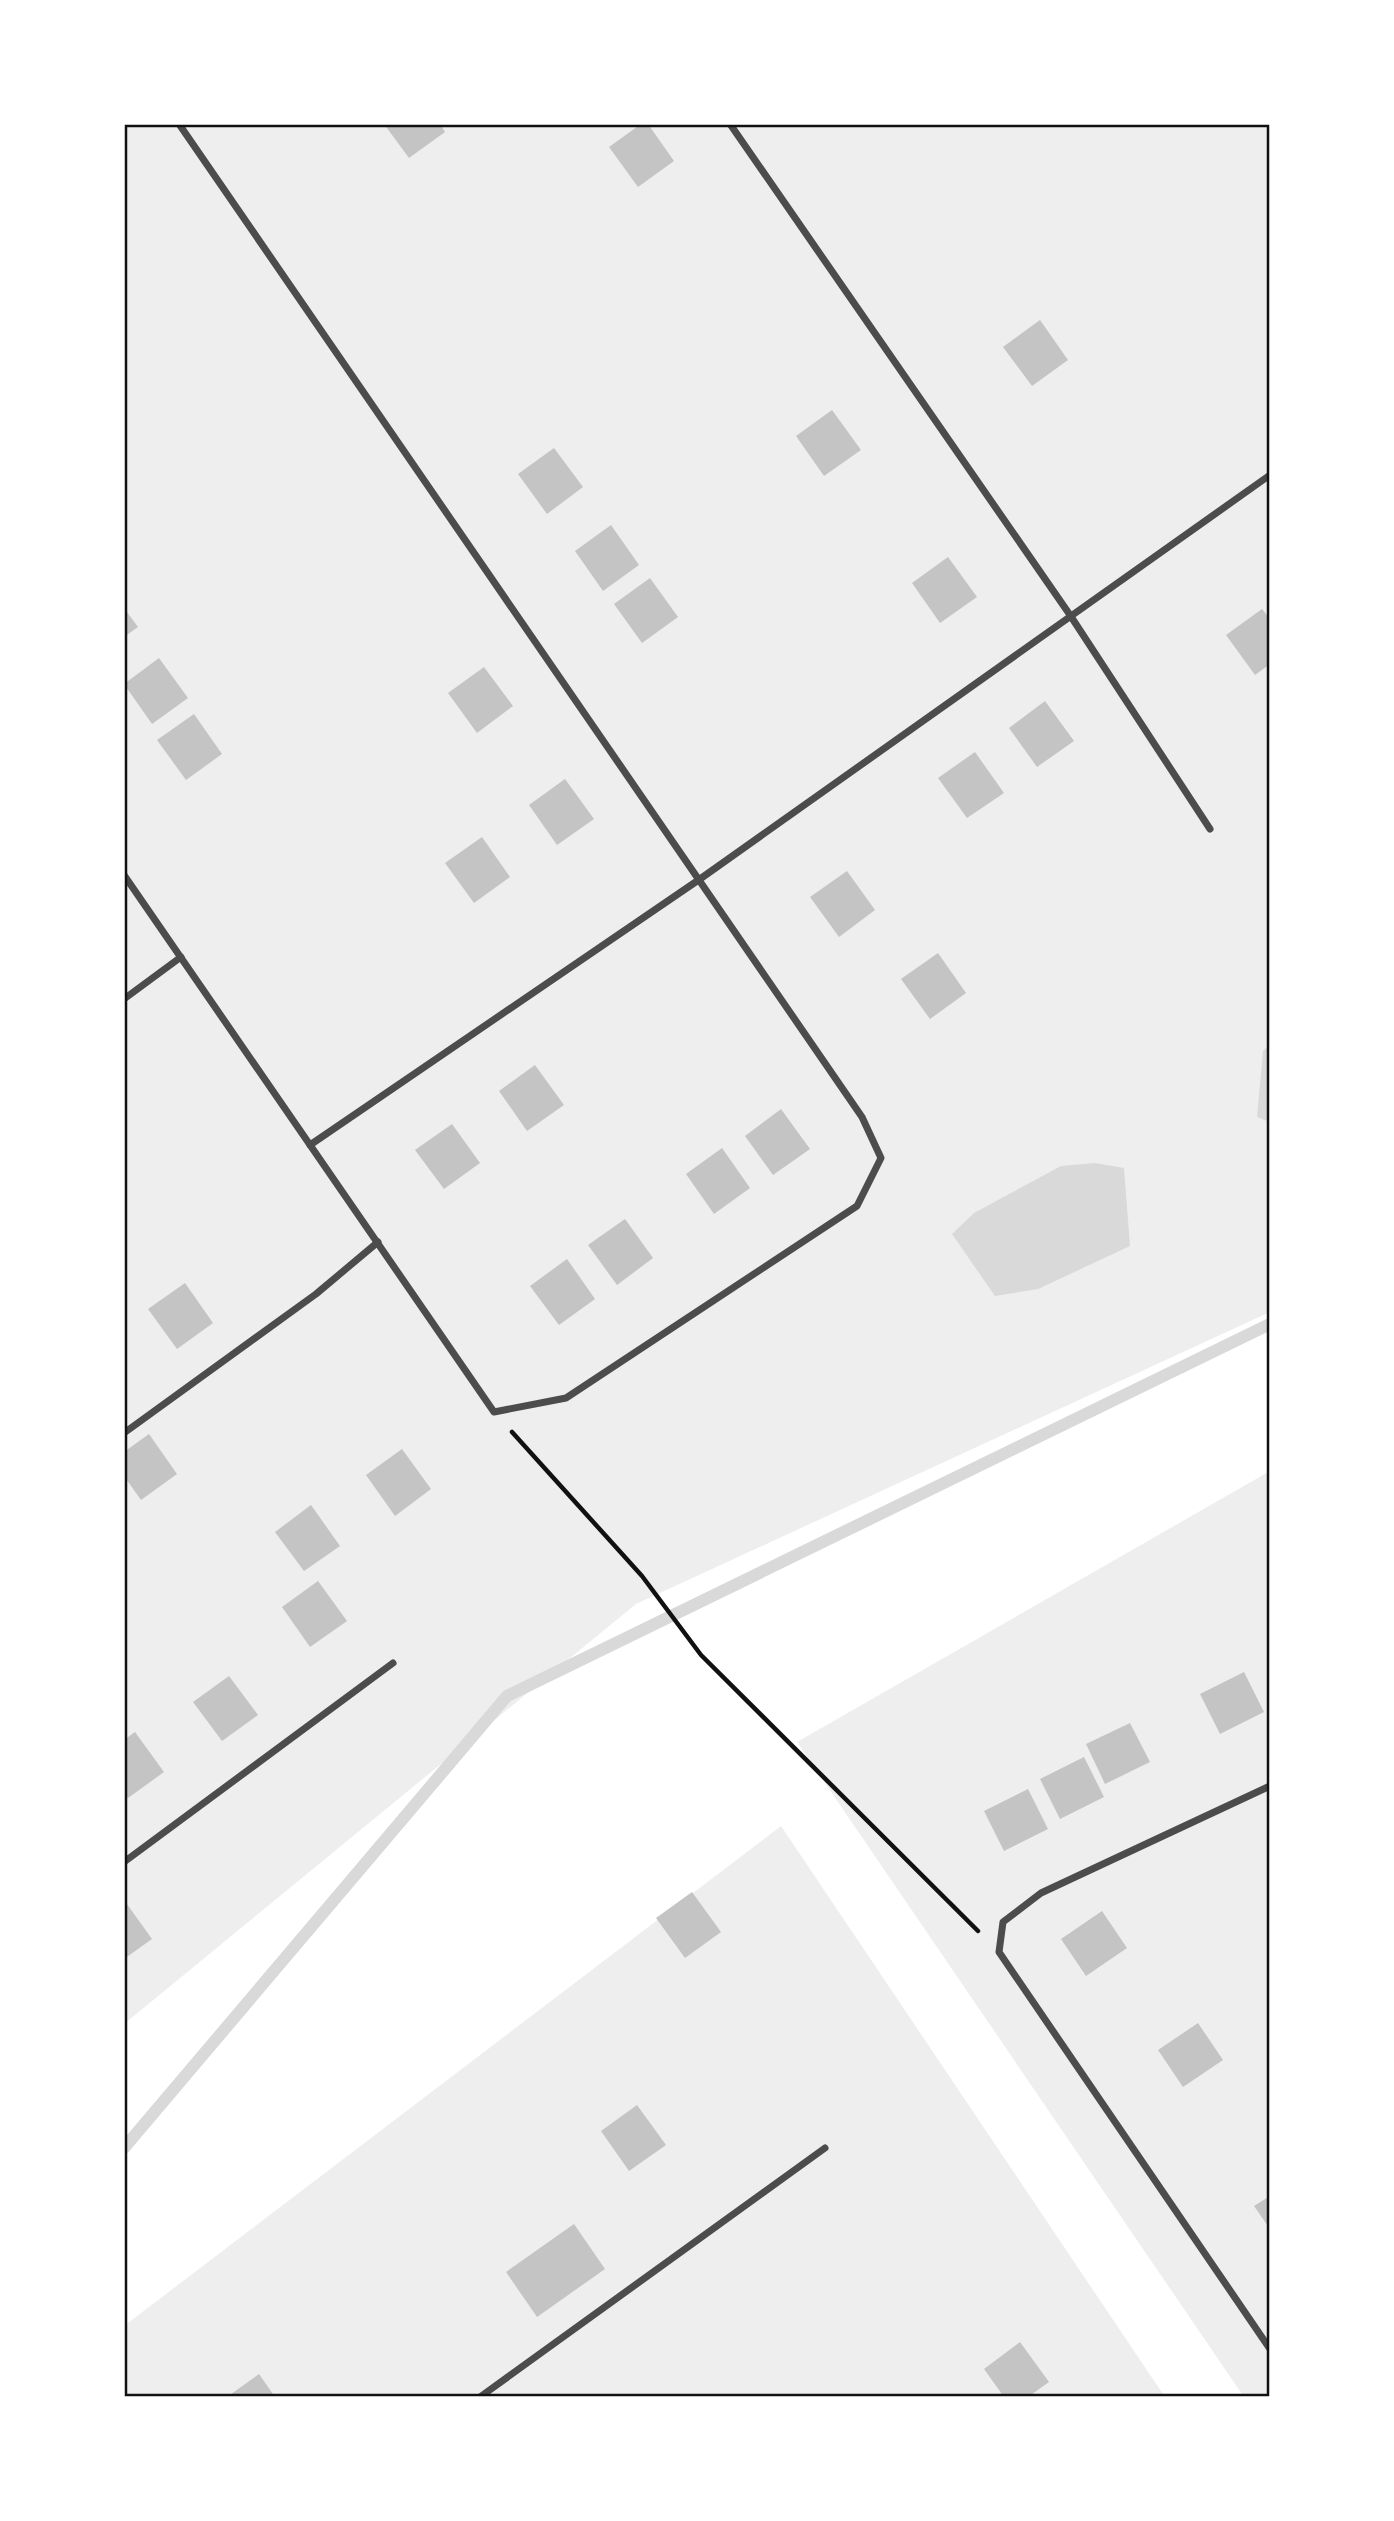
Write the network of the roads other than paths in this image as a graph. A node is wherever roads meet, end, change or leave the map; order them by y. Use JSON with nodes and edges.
{"nodes":[{"id":1,"x":179,"y":124,"type":"edge"},
{"id":2,"x":730,"y":124,"type":"edge"},
{"id":3,"x":1270,"y":475,"type":"edge"},
{"id":4,"x":1070,"y":615,"type":"junction"},
{"id":5,"x":1210,"y":828,"type":"dead end"},
{"id":6,"x":124,"y":875,"type":"edge"},
{"id":7,"x":699,"y":879,"type":"junction"},
{"id":8,"x":181,"y":957,"type":"junction"},
{"id":9,"x":124,"y":999,"type":"edge"},
{"id":10,"x":310,"y":1144,"type":"junction"},
{"id":11,"x":378,"y":1242,"type":"junction"},
{"id":12,"x":124,"y":1433,"type":"edge"},
{"id":13,"x":393,"y":1663,"type":"dead end"},
{"id":14,"x":1270,"y":1786,"type":"edge"},
{"id":15,"x":124,"y":1862,"type":"edge"},
{"id":16,"x":825,"y":2148,"type":"dead end"},
{"id":17,"x":1270,"y":2349,"type":"edge"},
{"id":18,"x":480,"y":2397,"type":"edge"}],
"edges":[{"from":1,"to":7,"type":"street"},
{"from":2,"to":4,"type":"street"},
{"from":3,"to":4,"type":"street"},
{"from":4,"to":5,"type":"street"},
{"from":4,"to":7,"type":"street"},
{"from":6,"to":8,"type":"street"},
{"from":7,"to":10,"type":"street"},
{"from":7,"to":11,"type":"street"},
{"from":8,"to":9,"type":"street"},
{"from":8,"to":10,"type":"street"},
{"from":10,"to":11,"type":"street"},
{"from":11,"to":12,"type":"street"},
{"from":13,"to":15,"type":"street"},
{"from":14,"to":17,"type":"street"},
{"from":16,"to":18,"type":"street"}]}
